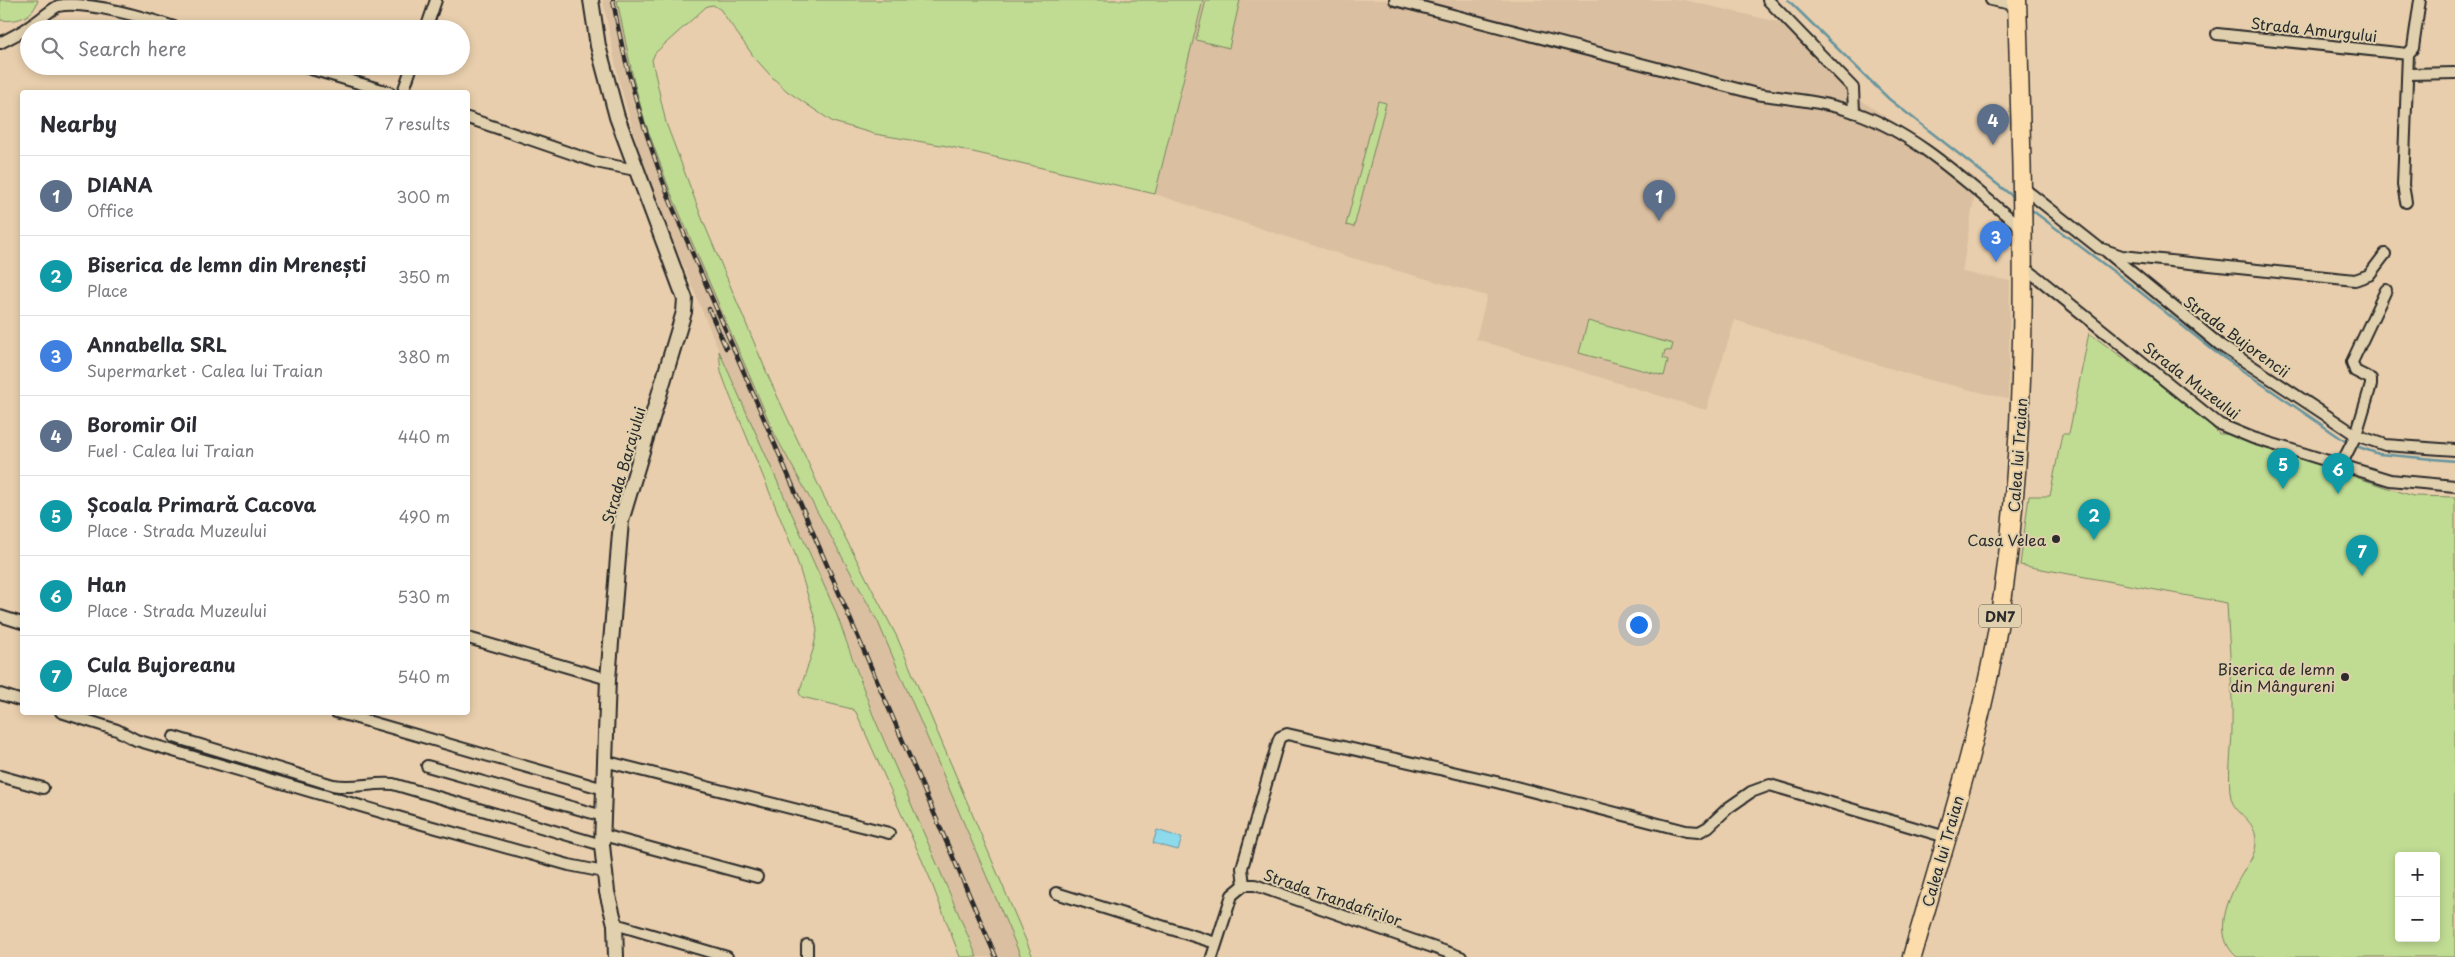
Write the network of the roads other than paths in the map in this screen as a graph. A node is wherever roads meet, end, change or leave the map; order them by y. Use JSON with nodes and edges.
{"nodes":[{"id":1,"x":436,"y":0,"type":"edge"},
{"id":2,"x":591,"y":0,"type":"edge"},
{"id":3,"x":1395,"y":0,"type":"edge"},
{"id":4,"x":1768,"y":0,"type":"edge"},
{"id":5,"x":1991,"y":0,"type":"edge"},
{"id":6,"x":2420,"y":0,"type":"edge"},
{"id":7,"x":2017,"y":2,"type":"edge"},
{"id":8,"x":40,"y":20,"type":"edge"},
{"id":9,"x":150,"y":20,"type":"edge"},
{"id":10,"x":429,"y":20,"type":"edge"},
{"id":11,"x":20,"y":32,"type":"edge"},
{"id":12,"x":2217,"y":34,"type":"dead end"},
{"id":13,"x":0,"y":43,"type":"edge"},
{"id":14,"x":2408,"y":54,"type":"junction"},
{"id":15,"x":2455,"y":73,"type":"edge"},
{"id":16,"x":2408,"y":74,"type":"junction"},
{"id":17,"x":324,"y":75,"type":"edge"},
{"id":18,"x":409,"y":75,"type":"edge"},
{"id":19,"x":356,"y":88,"type":"edge"},
{"id":20,"x":372,"y":90,"type":"edge"},
{"id":21,"x":403,"y":90,"type":"edge"},
{"id":22,"x":1854,"y":112,"type":"junction"},
{"id":23,"x":470,"y":119,"type":"edge"},
{"id":24,"x":636,"y":170,"type":"junction"},
{"id":25,"x":2406,"y":202,"type":"dead end"},
{"id":26,"x":2022,"y":205,"type":"junction"},
{"id":27,"x":2107,"y":252,"type":"junction"},
{"id":28,"x":2385,"y":254,"type":"dead end"},
{"id":29,"x":2023,"y":266,"type":"junction"},
{"id":30,"x":2386,"y":290,"type":"dead end"},
{"id":31,"x":2355,"y":437,"type":"junction"},
{"id":32,"x":2455,"y":450,"type":"edge"},
{"id":33,"x":2341,"y":465,"type":"junction"},
{"id":34,"x":2455,"y":486,"type":"edge"},
{"id":35,"x":0,"y":616,"type":"edge"},
{"id":36,"x":20,"y":622,"type":"edge"},
{"id":37,"x":470,"y":639,"type":"edge"},
{"id":38,"x":608,"y":679,"type":"junction"},
{"id":39,"x":0,"y":694,"type":"edge"},
{"id":40,"x":20,"y":700,"type":"edge"},
{"id":41,"x":70,"y":715,"type":"edge"},
{"id":42,"x":346,"y":715,"type":"edge"},
{"id":43,"x":174,"y":737,"type":"dead end"},
{"id":44,"x":604,"y":761,"type":"junction"},
{"id":45,"x":426,"y":766,"type":"dead end"},
{"id":46,"x":0,"y":776,"type":"edge"},
{"id":47,"x":43,"y":788,"type":"dead end"},
{"id":48,"x":604,"y":789,"type":"junction"},
{"id":49,"x":603,"y":816,"type":"junction"},
{"id":50,"x":890,"y":833,"type":"dead end"},
{"id":51,"x":1946,"y":837,"type":"junction"},
{"id":52,"x":602,"y":840,"type":"junction"},
{"id":53,"x":604,"y":872,"type":"junction"},
{"id":54,"x":756,"y":877,"type":"dead end"},
{"id":55,"x":1244,"y":885,"type":"junction"},
{"id":56,"x":1056,"y":893,"type":"dead end"},
{"id":57,"x":615,"y":924,"type":"junction"},
{"id":58,"x":1216,"y":943,"type":"junction"},
{"id":59,"x":807,"y":945,"type":"dead end"},
{"id":60,"x":616,"y":957,"type":"edge"},
{"id":61,"x":727,"y":957,"type":"edge"},
{"id":62,"x":807,"y":957,"type":"edge"},
{"id":63,"x":1212,"y":957,"type":"edge"},
{"id":64,"x":1461,"y":957,"type":"edge"},
{"id":65,"x":1912,"y":957,"type":"edge"}],
"edges":[{"from":1,"to":10,"type":"street"},
{"from":2,"to":24,"type":"street","name":"Strada Barajului"},
{"from":3,"to":22,"type":"street","name":"Strada Bujorencii"},
{"from":4,"to":22,"type":"street"},
{"from":5,"to":7,"type":"street"},
{"from":6,"to":14,"type":"street"},
{"from":7,"to":26,"type":"highway","name":"Calea lui Traian","number":"DN7"},
{"from":8,"to":9,"type":"street"},
{"from":11,"to":13,"type":"street"},
{"from":12,"to":14,"type":"street","name":"Strada Amurgului"},
{"from":14,"to":16,"type":"street"},
{"from":15,"to":16,"type":"street"},
{"from":16,"to":25,"type":"street"},
{"from":17,"to":19,"type":"street"},
{"from":18,"to":21,"type":"street"},
{"from":19,"to":20,"type":"street"},
{"from":22,"to":26,"type":"street","name":"Strada Bujorencii"},
{"from":23,"to":24,"type":"street"},
{"from":24,"to":38,"type":"street","name":"Strada Barajului"},
{"from":26,"to":27,"type":"street","name":"Strada Bujorencii"},
{"from":26,"to":29,"type":"highway","name":"Calea lui Traian","number":"DN7"},
{"from":27,"to":28,"type":"street","name":"Strada Bujorencii"},
{"from":27,"to":31,"type":"street","name":"Strada Bujorencii"},
{"from":29,"to":33,"type":"street","name":"Strada Muzeului"},
{"from":29,"to":51,"type":"highway","name":"Calea lui Traian","number":"DN7"},
{"from":30,"to":31,"type":"street"},
{"from":31,"to":32,"type":"street","name":"Strada Bujorencii"},
{"from":31,"to":33,"type":"street"},
{"from":33,"to":34,"type":"street","name":"Strada Muzeului"},
{"from":35,"to":36,"type":"street"},
{"from":37,"to":38,"type":"street"},
{"from":38,"to":44,"type":"street","name":"Strada Barajului"},
{"from":39,"to":40,"type":"street"},
{"from":41,"to":53,"type":"street"},
{"from":42,"to":48,"type":"street"},
{"from":43,"to":52,"type":"street"},
{"from":44,"to":48,"type":"street","name":"Strada Barajului"},
{"from":44,"to":50,"type":"street"},
{"from":45,"to":49,"type":"street"},
{"from":46,"to":47,"type":"street"},
{"from":48,"to":49,"type":"street","name":"Strada Barajului"},
{"from":49,"to":52,"type":"street","name":"Strada Barajului"},
{"from":51,"to":55,"type":"street"},
{"from":51,"to":65,"type":"highway","name":"Calea lui Traian","number":"DN7"},
{"from":52,"to":53,"type":"street","name":"Strada Barajului"},
{"from":52,"to":54,"type":"street"},
{"from":53,"to":57,"type":"street","name":"Strada Barajului"},
{"from":55,"to":58,"type":"street","name":"Strada Trandafirilor"},
{"from":55,"to":64,"type":"street","name":"Strada Trandafirilor"},
{"from":56,"to":58,"type":"street"},
{"from":57,"to":60,"type":"street","name":"Strada Barajului"},
{"from":57,"to":61,"type":"street"},
{"from":58,"to":63,"type":"street","name":"Strada Trandafirilor"},
{"from":59,"to":62,"type":"street"}]}
